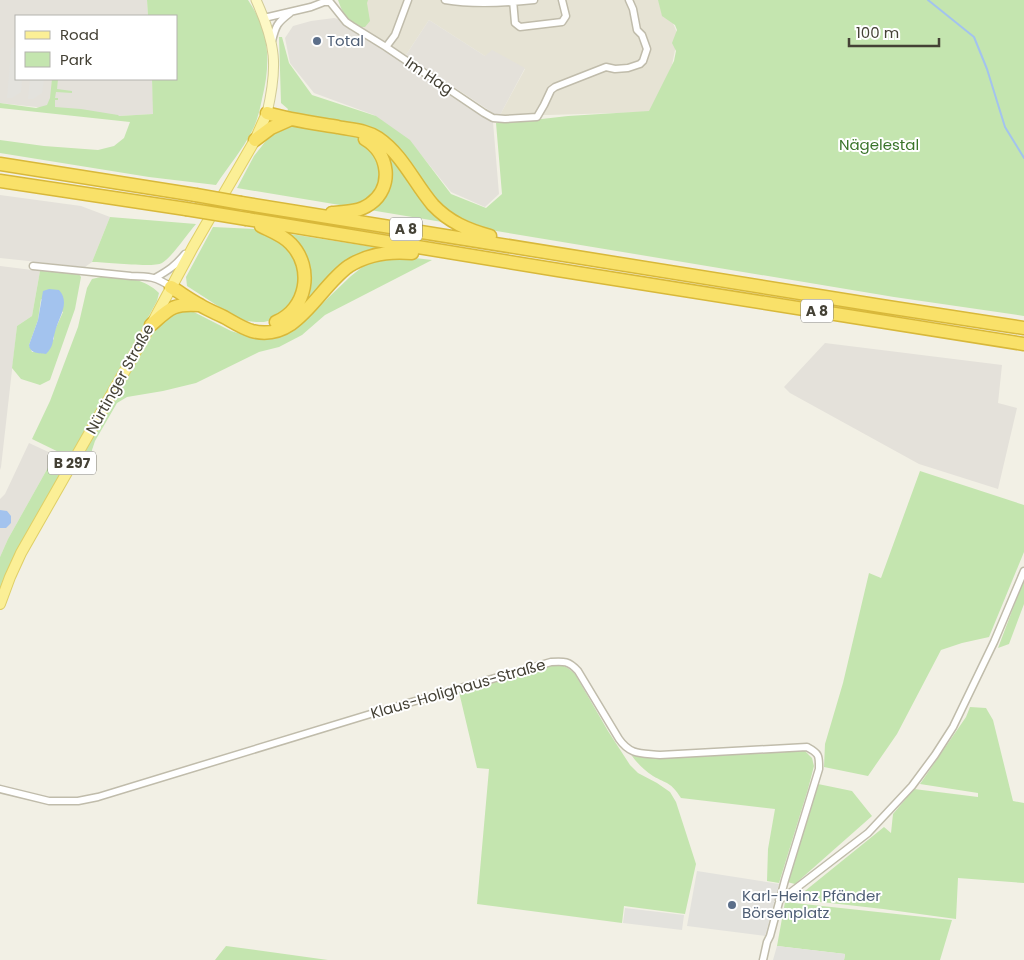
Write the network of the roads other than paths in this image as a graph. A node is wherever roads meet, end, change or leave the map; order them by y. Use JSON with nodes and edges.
{"nodes":[{"id":1,"x":256,"y":0,"type":"edge"},
{"id":2,"x":408,"y":0,"type":"edge"},
{"id":3,"x":445,"y":0,"type":"edge"},
{"id":4,"x":534,"y":0,"type":"edge"},
{"id":5,"x":562,"y":0,"type":"edge"},
{"id":6,"x":629,"y":0,"type":"edge"},
{"id":7,"x":460,"y":1,"type":"edge"},
{"id":8,"x":513,"y":1,"type":"edge"},
{"id":9,"x":330,"y":2,"type":"joint"},
{"id":10,"x":294,"y":11,"type":"junction"},
{"id":11,"x":264,"y":18,"type":"junction"},
{"id":12,"x":272,"y":43,"type":"junction"},
{"id":13,"x":386,"y":46,"type":"junction"},
{"id":14,"x":267,"y":113,"type":"junction"},
{"id":15,"x":290,"y":120,"type":"junction"},
{"id":16,"x":350,"y":130,"type":"junction"},
{"id":17,"x":255,"y":140,"type":"junction"},
{"id":18,"x":0,"y":164,"type":"edge"},
{"id":19,"x":0,"y":181,"type":"edge"},
{"id":20,"x":314,"y":214,"type":"junction"},
{"id":21,"x":247,"y":219,"type":"junction"},
{"id":22,"x":498,"y":244,"type":"junction"},
{"id":23,"x":193,"y":247,"type":"junction"},
{"id":24,"x":431,"y":249,"type":"junction"},
{"id":25,"x":32,"y":266,"type":"dead end"},
{"id":26,"x":155,"y":278,"type":"junction"},
{"id":27,"x":171,"y":286,"type":"junction"},
{"id":28,"x":199,"y":305,"type":"junction"},
{"id":29,"x":151,"y":325,"type":"junction"},
{"id":30,"x":239,"y":326,"type":"junction"},
{"id":31,"x":1024,"y":328,"type":"edge"},
{"id":32,"x":1024,"y":344,"type":"edge"},
{"id":33,"x":1024,"y":571,"type":"edge"},
{"id":34,"x":0,"y":604,"type":"edge"},
{"id":35,"x":0,"y":789,"type":"edge"},
{"id":36,"x":779,"y":900,"type":"junction"},
{"id":37,"x":763,"y":960,"type":"edge"}],
"edges":[{"from":1,"to":11,"type":"main road"},
{"from":2,"to":13,"type":"street"},
{"from":3,"to":7,"type":"street"},
{"from":4,"to":8,"type":"street"},
{"from":5,"to":8,"type":"street"},
{"from":6,"to":13,"type":"street","name":"Im Hag"},
{"from":7,"to":8,"type":"street"},
{"from":9,"to":10,"type":"street","name":"Nürtinger Straße"},
{"from":9,"to":13,"type":"street","name":"Im Hag"},
{"from":10,"to":11,"type":"street","name":"Nürtinger Straße"},
{"from":10,"to":12,"type":"street","name":"Nürtinger Straße"},
{"from":11,"to":12,"type":"main road","name":"Nürtinger Straße"},
{"from":12,"to":14,"type":"main road","name":"Nürtinger Straße"},
{"from":14,"to":15,"type":"highway"},
{"from":14,"to":17,"type":"main road","name":"Nürtinger Straße","number":"B 297"},
{"from":15,"to":16,"type":"highway"},
{"from":15,"to":17,"type":"highway"},
{"from":16,"to":20,"type":"highway"},
{"from":16,"to":22,"type":"highway"},
{"from":17,"to":23,"type":"main road","name":"Nürtinger Straße","number":"B 297"},
{"from":18,"to":20,"type":"highway","number":"A 8","bridge":true},
{"from":19,"to":21,"type":"highway","number":"A 8","bridge":true},
{"from":20,"to":22,"type":"highway","number":"A 8"},
{"from":21,"to":24,"type":"highway","number":"A 8"},
{"from":21,"to":30,"type":"highway"},
{"from":22,"to":31,"type":"highway","number":"A 8"},
{"from":23,"to":26,"type":"street"},
{"from":23,"to":27,"type":"main road","name":"Nürtinger Straße","number":"B 297"},
{"from":24,"to":30,"type":"highway"},
{"from":24,"to":32,"type":"highway","number":"A 8"},
{"from":25,"to":26,"type":"street"},
{"from":26,"to":27,"type":"street"},
{"from":27,"to":28,"type":"highway"},
{"from":27,"to":29,"type":"main road","name":"Nürtinger Straße","number":"B 297"},
{"from":28,"to":29,"type":"highway"},
{"from":28,"to":30,"type":"highway"},
{"from":29,"to":34,"type":"main road","name":"Nürtinger Straße","number":"B 297"},
{"from":33,"to":36,"type":"street"},
{"from":35,"to":36,"type":"street","name":"Klaus-Holighaus-Straße"},
{"from":36,"to":37,"type":"street","name":"Klaus-Holighaus-Straße"}]}
